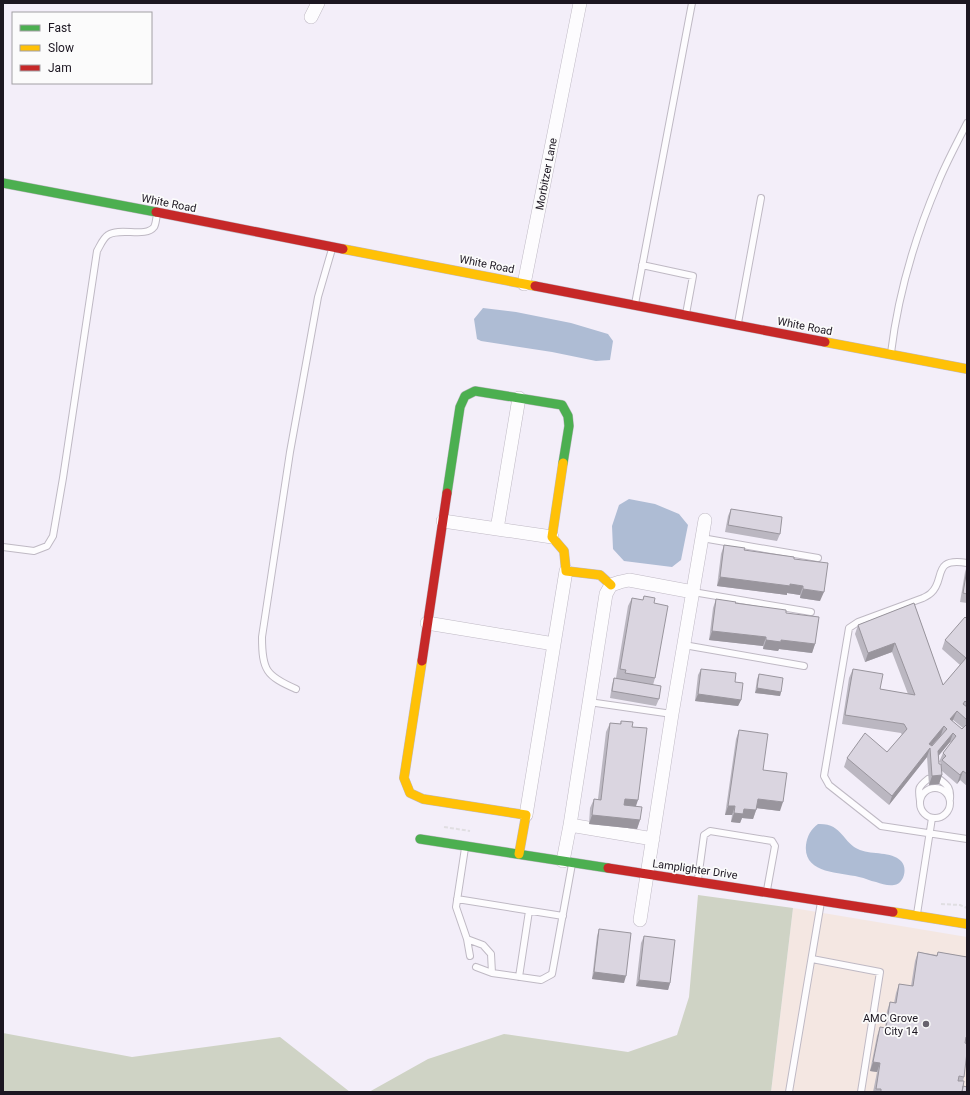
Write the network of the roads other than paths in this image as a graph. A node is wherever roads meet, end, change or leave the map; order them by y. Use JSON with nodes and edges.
{"nodes":[{"id":1,"x":318,"y":3,"type":"edge"},
{"id":2,"x":580,"y":3,"type":"edge"},
{"id":3,"x":692,"y":3,"type":"edge"},
{"id":4,"x":311,"y":17,"type":"dead end"},
{"id":5,"x":967,"y":123,"type":"edge"},
{"id":6,"x":3,"y":183,"type":"edge"},
{"id":7,"x":761,"y":198,"type":"dead end"},
{"id":8,"x":158,"y":213,"type":"junction"},
{"id":9,"x":333,"y":247,"type":"junction"},
{"id":10,"x":642,"y":265,"type":"junction"},
{"id":11,"x":524,"y":284,"type":"junction"},
{"id":12,"x":634,"y":305,"type":"junction"},
{"id":13,"x":686,"y":315,"type":"junction"},
{"id":14,"x":737,"y":325,"type":"junction"},
{"id":15,"x":891,"y":354,"type":"junction"},
{"id":16,"x":967,"y":368,"type":"edge"},
{"id":17,"x":519,"y":398,"type":"junction"},
{"id":18,"x":704,"y":520,"type":"dead end"},
{"id":19,"x":443,"y":521,"type":"junction"},
{"id":20,"x":497,"y":529,"type":"junction"},
{"id":21,"x":552,"y":537,"type":"junction"},
{"id":22,"x":702,"y":538,"type":"junction"},
{"id":23,"x":3,"y":547,"type":"edge"},
{"id":24,"x":818,"y":558,"type":"dead end"},
{"id":25,"x":967,"y":563,"type":"edge"},
{"id":26,"x":566,"y":571,"type":"junction"},
{"id":27,"x":610,"y":585,"type":"junction"},
{"id":28,"x":693,"y":592,"type":"junction"},
{"id":29,"x":811,"y":612,"type":"dead end"},
{"id":30,"x":427,"y":623,"type":"junction"},
{"id":31,"x":554,"y":644,"type":"junction"},
{"id":32,"x":684,"y":645,"type":"junction"},
{"id":33,"x":804,"y":666,"type":"dead end"},
{"id":34,"x":296,"y":689,"type":"dead end"},
{"id":35,"x":590,"y":702,"type":"junction"},
{"id":36,"x":672,"y":714,"type":"junction"},
{"id":37,"x":938,"y":778,"type":"edge"},
{"id":38,"x":928,"y":779,"type":"dead end"},
{"id":39,"x":950,"y":801,"type":"junction"},
{"id":40,"x":920,"y":803,"type":"junction"},
{"id":41,"x":526,"y":815,"type":"junction"},
{"id":42,"x":932,"y":818,"type":"junction"},
{"id":43,"x":570,"y":825,"type":"junction"},
{"id":44,"x":930,"y":833,"type":"junction"},
{"id":45,"x":420,"y":839,"type":"dead end"},
{"id":46,"x":967,"y":839,"type":"edge"},
{"id":47,"x":653,"y":840,"type":"junction"},
{"id":48,"x":466,"y":846,"type":"junction"},
{"id":49,"x":519,"y":854,"type":"junction"},
{"id":50,"x":568,"y":861,"type":"junction"},
{"id":51,"x":648,"y":874,"type":"junction"},
{"id":52,"x":698,"y":881,"type":"junction"},
{"id":53,"x":767,"y":892,"type":"junction"},
{"id":54,"x":457,"y":899,"type":"junction"},
{"id":55,"x":822,"y":902,"type":"junction"},
{"id":56,"x":530,"y":910,"type":"junction"},
{"id":57,"x":563,"y":916,"type":"junction"},
{"id":58,"x":917,"y":916,"type":"junction"},
{"id":59,"x":640,"y":920,"type":"dead end"},
{"id":60,"x":967,"y":924,"type":"edge"},
{"id":61,"x":468,"y":939,"type":"junction"},
{"id":62,"x":470,"y":956,"type":"dead end"},
{"id":63,"x":812,"y":959,"type":"junction"},
{"id":64,"x":476,"y":967,"type":"dead end"},
{"id":65,"x":492,"y":973,"type":"junction"},
{"id":66,"x":519,"y":977,"type":"junction"},
{"id":67,"x":789,"y":1092,"type":"edge"},
{"id":68,"x":861,"y":1092,"type":"edge"}],
"edges":[{"from":1,"to":4,"type":"street"},
{"from":2,"to":11,"type":"street","name":"Morbitzer Lane"},
{"from":3,"to":10,"type":"lane"},
{"from":5,"to":15,"type":"lane"},
{"from":6,"to":8,"type":"street","name":"White Road"},
{"from":7,"to":14,"type":"lane"},
{"from":8,"to":9,"type":"street","name":"White Road"},
{"from":8,"to":23,"type":"lane"},
{"from":9,"to":11,"type":"street","name":"White Road"},
{"from":9,"to":34,"type":"lane"},
{"from":10,"to":12,"type":"lane"},
{"from":10,"to":13,"type":"lane"},
{"from":11,"to":12,"type":"street","name":"White Road"},
{"from":12,"to":13,"type":"street","name":"White Road"},
{"from":13,"to":14,"type":"street","name":"White Road"},
{"from":14,"to":15,"type":"street","name":"White Road"},
{"from":15,"to":16,"type":"street","name":"White Road"},
{"from":17,"to":19,"type":"street"},
{"from":17,"to":20,"type":"street"},
{"from":17,"to":21,"type":"street"},
{"from":18,"to":22,"type":"street"},
{"from":19,"to":20,"type":"street"},
{"from":19,"to":30,"type":"street"},
{"from":20,"to":21,"type":"street"},
{"from":21,"to":26,"type":"street"},
{"from":22,"to":24,"type":"lane"},
{"from":22,"to":28,"type":"street"},
{"from":25,"to":44,"type":"lane"},
{"from":26,"to":27,"type":"street"},
{"from":26,"to":31,"type":"street"},
{"from":27,"to":28,"type":"street"},
{"from":27,"to":35,"type":"street"},
{"from":28,"to":29,"type":"lane"},
{"from":28,"to":32,"type":"street"},
{"from":30,"to":31,"type":"street"},
{"from":30,"to":41,"type":"street"},
{"from":31,"to":41,"type":"street"},
{"from":32,"to":33,"type":"lane"},
{"from":32,"to":36,"type":"street"},
{"from":35,"to":36,"type":"lane"},
{"from":35,"to":43,"type":"street"},
{"from":36,"to":47,"type":"street"},
{"from":37,"to":39,"type":"lane"},
{"from":38,"to":40,"type":"lane"},
{"from":39,"to":40,"type":"lane"},
{"from":39,"to":42,"type":"lane"},
{"from":40,"to":42,"type":"lane"},
{"from":41,"to":49,"type":"street"},
{"from":42,"to":44,"type":"lane"},
{"from":43,"to":47,"type":"street"},
{"from":43,"to":50,"type":"street"},
{"from":44,"to":46,"type":"lane"},
{"from":44,"to":58,"type":"lane"},
{"from":45,"to":48,"type":"street","name":"Lamplighter Drive"},
{"from":47,"to":51,"type":"street"},
{"from":48,"to":49,"type":"street","name":"Lamplighter Drive"},
{"from":48,"to":54,"type":"lane"},
{"from":49,"to":50,"type":"street","name":"Lamplighter Drive"},
{"from":50,"to":51,"type":"street","name":"Lamplighter Drive"},
{"from":50,"to":57,"type":"lane"},
{"from":51,"to":52,"type":"street","name":"Lamplighter Drive"},
{"from":51,"to":59,"type":"street"},
{"from":52,"to":53,"type":"street","name":"Lamplighter Drive"},
{"from":52,"to":53,"type":"lane"},
{"from":53,"to":55,"type":"street","name":"Lamplighter Drive"},
{"from":54,"to":56,"type":"lane"},
{"from":54,"to":61,"type":"lane"},
{"from":55,"to":58,"type":"street","name":"Lamplighter Drive"},
{"from":55,"to":63,"type":"lane"},
{"from":56,"to":57,"type":"lane"},
{"from":56,"to":66,"type":"lane"},
{"from":57,"to":66,"type":"lane"},
{"from":58,"to":60,"type":"street","name":"Lamplighter Drive"},
{"from":61,"to":62,"type":"lane"},
{"from":61,"to":65,"type":"lane"},
{"from":63,"to":67,"type":"lane"},
{"from":63,"to":68,"type":"lane"},
{"from":64,"to":65,"type":"lane"},
{"from":65,"to":66,"type":"lane"}]}
